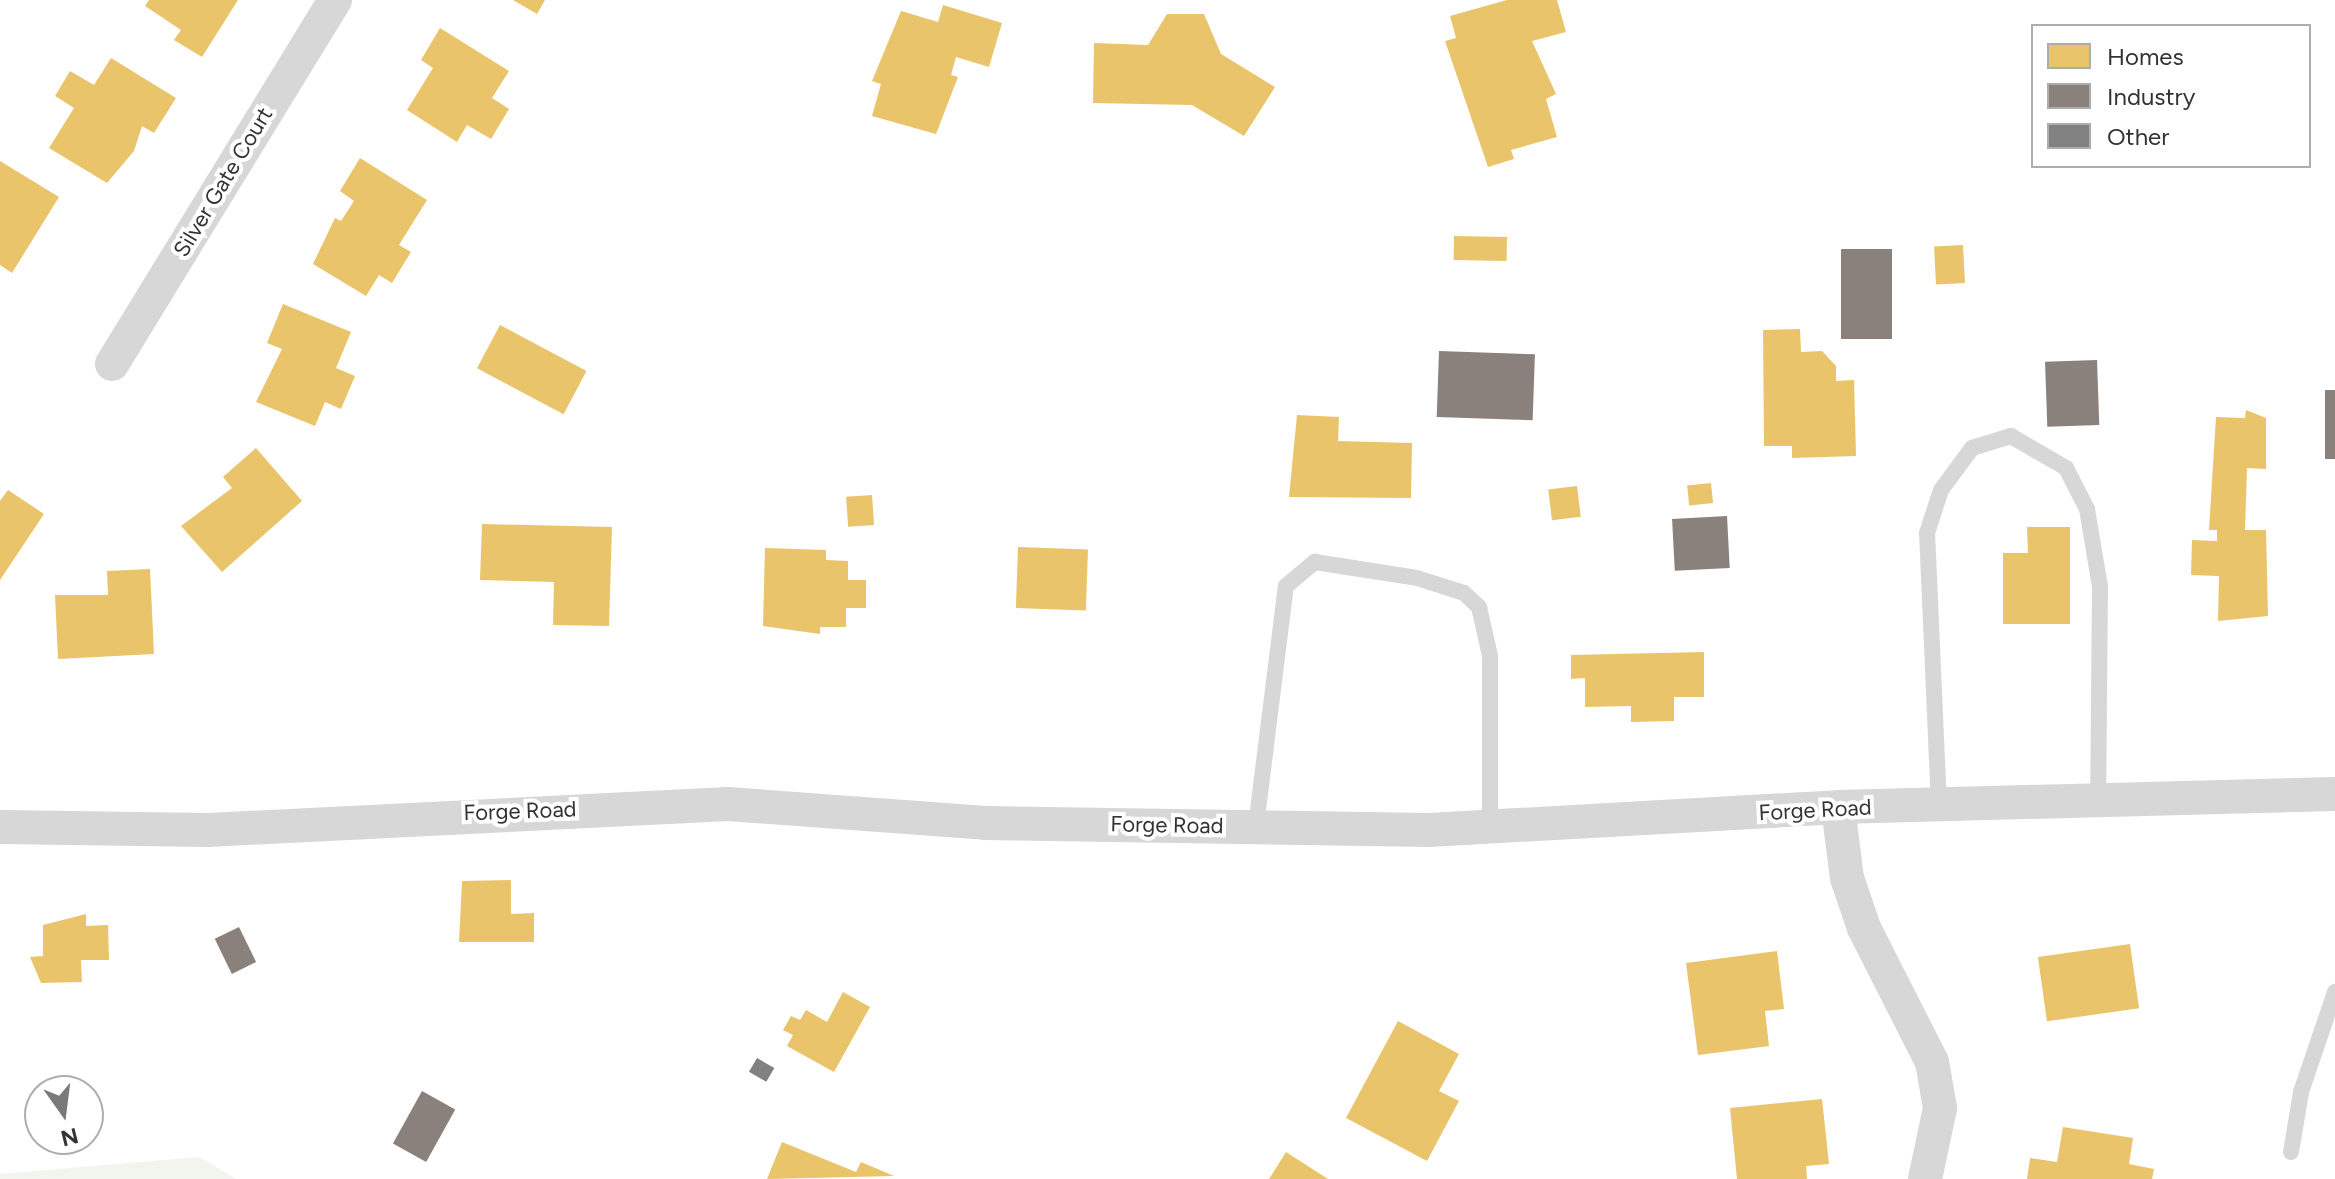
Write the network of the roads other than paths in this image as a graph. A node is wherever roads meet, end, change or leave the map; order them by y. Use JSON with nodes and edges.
{"nodes":[{"id":1,"x":335,"y":0,"type":"edge"},
{"id":2,"x":112,"y":364,"type":"dead end"},
{"id":3,"x":2335,"y":794,"type":"edge"},
{"id":4,"x":2098,"y":798,"type":"junction"},
{"id":5,"x":1939,"y":806,"type":"junction"},
{"id":6,"x":1838,"y":807,"type":"junction"},
{"id":7,"x":1256,"y":826,"type":"junction"},
{"id":8,"x":0,"y":827,"type":"edge"},
{"id":9,"x":1490,"y":827,"type":"junction"},
{"id":10,"x":2335,"y":992,"type":"edge"},
{"id":11,"x":2291,"y":1152,"type":"dead end"},
{"id":12,"x":1925,"y":1179,"type":"edge"}],
"edges":[{"from":1,"to":2,"type":"street","name":"Silver Gate Court"},
{"from":3,"to":4,"type":"street","name":"Forge Road"},
{"from":4,"to":5,"type":"street","name":"Forge Road"},
{"from":4,"to":5,"type":"lane"},
{"from":5,"to":6,"type":"street","name":"Forge Road"},
{"from":6,"to":9,"type":"street","name":"Forge Road"},
{"from":6,"to":12,"type":"street"},
{"from":7,"to":8,"type":"street","name":"Forge Road"},
{"from":7,"to":9,"type":"street","name":"Forge Road"},
{"from":7,"to":9,"type":"lane"},
{"from":10,"to":11,"type":"lane"}]}
